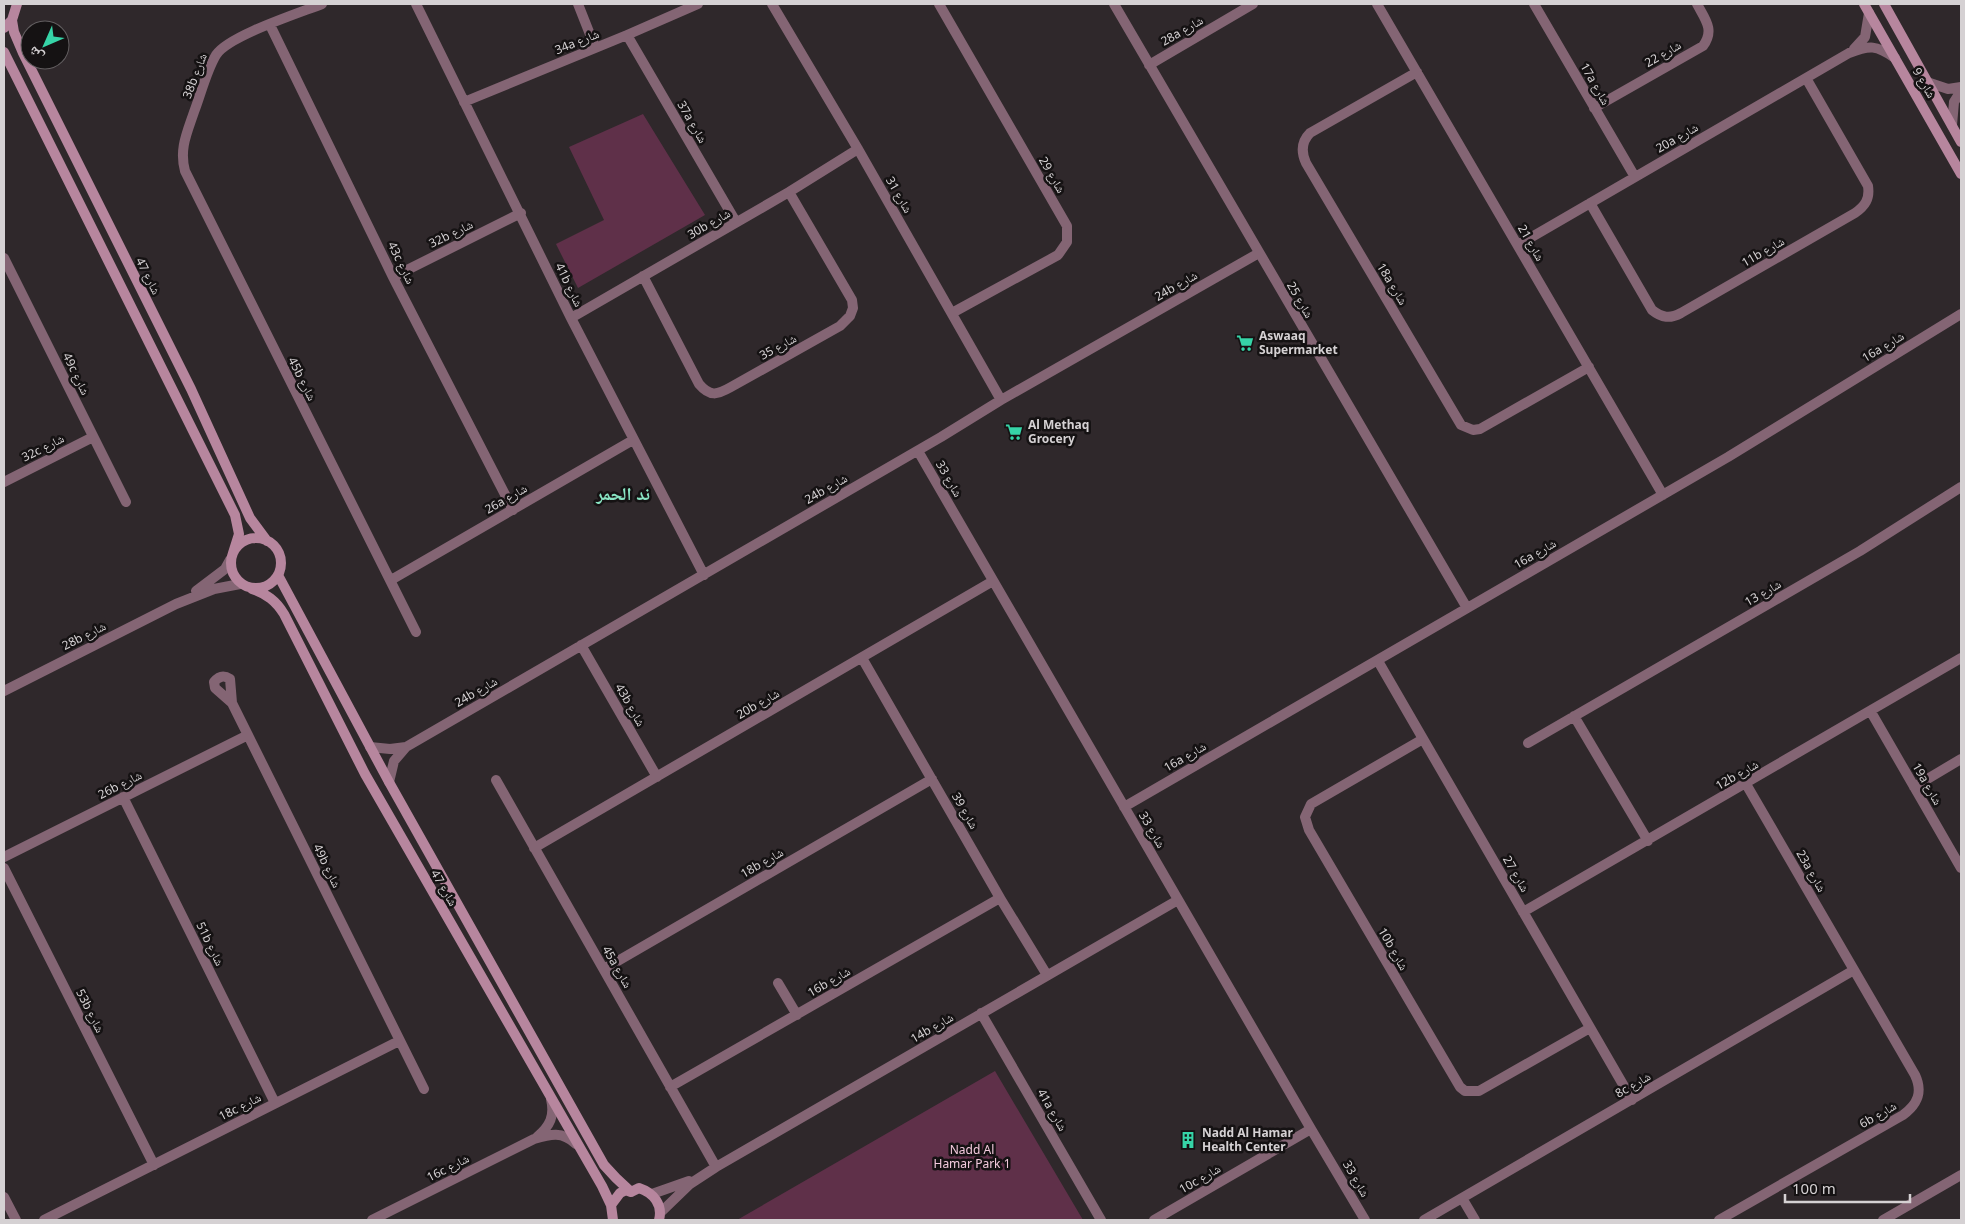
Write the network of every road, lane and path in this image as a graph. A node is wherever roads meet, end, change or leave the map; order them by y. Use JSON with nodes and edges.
{"nodes":[{"id":1,"x":23,"y":4,"type":"edge"},
{"id":2,"x":322,"y":4,"type":"edge"},
{"id":3,"x":416,"y":4,"type":"edge"},
{"id":4,"x":578,"y":4,"type":"edge"},
{"id":5,"x":698,"y":4,"type":"edge"},
{"id":6,"x":772,"y":4,"type":"edge"},
{"id":7,"x":939,"y":4,"type":"edge"},
{"id":8,"x":1114,"y":4,"type":"edge"},
{"id":9,"x":1253,"y":4,"type":"edge"},
{"id":10,"x":1377,"y":4,"type":"edge"},
{"id":11,"x":1534,"y":4,"type":"edge"},
{"id":12,"x":1697,"y":4,"type":"edge"},
{"id":13,"x":1884,"y":4,"type":"edge"},
{"id":14,"x":1867,"y":8,"type":"edge"},
{"id":15,"x":15,"y":13,"type":"edge"},
{"id":16,"x":270,"y":25,"type":"junction"},
{"id":17,"x":4,"y":28,"type":"edge"},
{"id":18,"x":628,"y":35,"type":"junction"},
{"id":19,"x":595,"y":47,"type":"junction"},
{"id":20,"x":4,"y":52,"type":"edge"},
{"id":21,"x":1849,"y":53,"type":"junction"},
{"id":22,"x":1895,"y":58,"type":"junction"},
{"id":23,"x":1149,"y":65,"type":"junction"},
{"id":24,"x":1417,"y":72,"type":"junction"},
{"id":25,"x":1806,"y":78,"type":"junction"},
{"id":26,"x":1927,"y":82,"type":"junction"},
{"id":27,"x":1961,"y":87,"type":"edge"},
{"id":28,"x":1961,"y":91,"type":"edge"},
{"id":29,"x":464,"y":102,"type":"junction"},
{"id":30,"x":1594,"y":108,"type":"junction"},
{"id":31,"x":1952,"y":125,"type":"junction"},
{"id":32,"x":186,"y":134,"type":"joint"},
{"id":33,"x":1961,"y":142,"type":"edge"},
{"id":34,"x":858,"y":149,"type":"junction"},
{"id":35,"x":1961,"y":174,"type":"edge"},
{"id":36,"x":1635,"y":177,"type":"junction"},
{"id":37,"x":789,"y":192,"type":"junction"},
{"id":38,"x":1590,"y":203,"type":"junction"},
{"id":39,"x":521,"y":213,"type":"junction"},
{"id":40,"x":736,"y":222,"type":"junction"},
{"id":41,"x":1518,"y":245,"type":"junction"},
{"id":42,"x":1259,"y":253,"type":"junction"},
{"id":43,"x":4,"y":258,"type":"edge"},
{"id":44,"x":393,"y":276,"type":"junction"},
{"id":45,"x":643,"y":276,"type":"junction"},
{"id":46,"x":952,"y":313,"type":"junction"},
{"id":47,"x":1960,"y":316,"type":"edge"},
{"id":48,"x":571,"y":318,"type":"junction"},
{"id":49,"x":1589,"y":367,"type":"junction"},
{"id":50,"x":1001,"y":400,"type":"junction"},
{"id":51,"x":93,"y":437,"type":"junction"},
{"id":52,"x":633,"y":440,"type":"junction"},
{"id":53,"x":918,"y":451,"type":"junction"},
{"id":54,"x":4,"y":482,"type":"edge"},
{"id":55,"x":1961,"y":487,"type":"edge"},
{"id":56,"x":1663,"y":495,"type":"junction"},
{"id":57,"x":126,"y":502,"type":"dead end"},
{"id":58,"x":513,"y":510,"type":"junction"},
{"id":59,"x":268,"y":541,"type":"junction"},
{"id":60,"x":232,"y":556,"type":"junction"},
{"id":61,"x":704,"y":574,"type":"junction"},
{"id":62,"x":278,"y":575,"type":"junction"},
{"id":63,"x":390,"y":580,"type":"junction"},
{"id":64,"x":993,"y":581,"type":"junction"},
{"id":65,"x":240,"y":584,"type":"junction"},
{"id":66,"x":252,"y":589,"type":"junction"},
{"id":67,"x":176,"y":604,"type":"junction"},
{"id":68,"x":1467,"y":608,"type":"junction"},
{"id":69,"x":416,"y":632,"type":"dead end"},
{"id":70,"x":581,"y":645,"type":"junction"},
{"id":71,"x":862,"y":658,"type":"junction"},
{"id":72,"x":1961,"y":658,"type":"edge"},
{"id":73,"x":1378,"y":661,"type":"junction"},
{"id":74,"x":4,"y":691,"type":"edge"},
{"id":75,"x":232,"y":703,"type":"dead end"},
{"id":76,"x":1871,"y":712,"type":"junction"},
{"id":77,"x":1574,"y":716,"type":"junction"},
{"id":78,"x":248,"y":735,"type":"junction"},
{"id":79,"x":1423,"y":739,"type":"junction"},
{"id":80,"x":1528,"y":743,"type":"dead end"},
{"id":81,"x":370,"y":747,"type":"junction"},
{"id":82,"x":406,"y":747,"type":"junction"},
{"id":83,"x":1961,"y":759,"type":"edge"},
{"id":84,"x":657,"y":777,"type":"junction"},
{"id":85,"x":932,"y":779,"type":"junction"},
{"id":86,"x":496,"y":780,"type":"dead end"},
{"id":87,"x":389,"y":782,"type":"junction"},
{"id":88,"x":1746,"y":784,"type":"junction"},
{"id":89,"x":1914,"y":787,"type":"junction"},
{"id":90,"x":123,"y":797,"type":"junction"},
{"id":91,"x":1124,"y":807,"type":"junction"},
{"id":92,"x":1648,"y":841,"type":"junction"},
{"id":93,"x":534,"y":848,"type":"junction"},
{"id":94,"x":4,"y":857,"type":"edge"},
{"id":95,"x":4,"y":868,"type":"edge"},
{"id":96,"x":1961,"y":868,"type":"edge"},
{"id":97,"x":1000,"y":898,"type":"junction"},
{"id":98,"x":1178,"y":900,"type":"junction"},
{"id":99,"x":1524,"y":912,"type":"junction"},
{"id":100,"x":604,"y":969,"type":"junction"},
{"id":101,"x":1854,"y":970,"type":"junction"},
{"id":102,"x":1047,"y":975,"type":"junction"},
{"id":103,"x":778,"y":983,"type":"dead end"},
{"id":104,"x":981,"y":1013,"type":"junction"},
{"id":105,"x":797,"y":1015,"type":"junction"},
{"id":106,"x":1590,"y":1028,"type":"junction"},
{"id":107,"x":399,"y":1041,"type":"junction"},
{"id":108,"x":670,"y":1087,"type":"junction"},
{"id":109,"x":424,"y":1088,"type":"dead end"},
{"id":110,"x":551,"y":1099,"type":"junction"},
{"id":111,"x":1632,"y":1100,"type":"junction"},
{"id":112,"x":275,"y":1103,"type":"junction"},
{"id":113,"x":1311,"y":1129,"type":"junction"},
{"id":114,"x":534,"y":1139,"type":"junction"},
{"id":115,"x":576,"y":1144,"type":"junction"},
{"id":116,"x":154,"y":1165,"type":"junction"},
{"id":117,"x":716,"y":1167,"type":"junction"},
{"id":118,"x":1961,"y":1175,"type":"edge"},
{"id":119,"x":699,"y":1177,"type":"junction"},
{"id":120,"x":631,"y":1192,"type":"junction"},
{"id":121,"x":652,"y":1194,"type":"junction"},
{"id":122,"x":4,"y":1196,"type":"edge"},
{"id":123,"x":1462,"y":1198,"type":"junction"},
{"id":124,"x":611,"y":1206,"type":"junction"},
{"id":125,"x":659,"y":1217,"type":"edge"},
{"id":126,"x":16,"y":1220,"type":"edge"},
{"id":127,"x":44,"y":1220,"type":"edge"},
{"id":128,"x":372,"y":1220,"type":"edge"},
{"id":129,"x":613,"y":1220,"type":"edge"},
{"id":130,"x":1101,"y":1220,"type":"edge"},
{"id":131,"x":1154,"y":1220,"type":"edge"},
{"id":132,"x":1365,"y":1220,"type":"edge"},
{"id":133,"x":1424,"y":1220,"type":"edge"},
{"id":134,"x":1475,"y":1220,"type":"edge"},
{"id":135,"x":1719,"y":1220,"type":"edge"},
{"id":136,"x":1883,"y":1220,"type":"edge"}],
"edges":[{"from":1,"to":15,"type":"street"},
{"from":2,"to":16,"type":"street","name":"38b شارع"},
{"from":3,"to":29,"type":"street","name":"41b شارع"},
{"from":4,"to":19,"type":"street"},
{"from":5,"to":18,"type":"street","name":"34a شارع"},
{"from":6,"to":34,"type":"street","name":"شارع 31"},
{"from":7,"to":46,"type":"street","name":"شارع 29"},
{"from":8,"to":23,"type":"street","name":"شارع 25"},
{"from":9,"to":23,"type":"street","name":"28a شارع"},
{"from":10,"to":24,"type":"street","name":"شارع 21"},
{"from":11,"to":30,"type":"street","name":"17a شارع"},
{"from":12,"to":30,"type":"street","name":"شارع 22"},
{"from":13,"to":26,"type":"street","name":"شارع 9"},
{"from":14,"to":21,"type":"street","name":"20a شارع"},
{"from":14,"to":22,"type":"street","name":"شارع 9"},
{"from":15,"to":17,"type":"street"},
{"from":15,"to":59,"type":"street","name":"شارع 47"},
{"from":16,"to":32,"type":"street","name":"38b شارع"},
{"from":16,"to":44,"type":"street","name":"43c شارع"},
{"from":18,"to":19,"type":"street","name":"34a شارع"},
{"from":18,"to":40,"type":"street","name":"37a شارع"},
{"from":19,"to":29,"type":"street","name":"34a شارع"},
{"from":20,"to":60,"type":"street"},
{"from":21,"to":22,"type":"street","name":"20a شارع"},
{"from":21,"to":25,"type":"street","name":"20a شارع"},
{"from":22,"to":35,"type":"street","name":"شارع 9"},
{"from":23,"to":42,"type":"street","name":"شارع 25"},
{"from":24,"to":41,"type":"street","name":"شارع 21"},
{"from":24,"to":49,"type":"street","name":"18a شارع"},
{"from":25,"to":36,"type":"street","name":"20a شارع"},
{"from":25,"to":38,"type":"street","name":"11b شارع"},
{"from":26,"to":27,"type":"street"},
{"from":26,"to":31,"type":"street","name":"شارع 9"},
{"from":28,"to":31,"type":"street"},
{"from":29,"to":39,"type":"street","name":"41b شارع"},
{"from":30,"to":36,"type":"street","name":"17a شارع"},
{"from":31,"to":33,"type":"street","name":"شارع 9"},
{"from":32,"to":63,"type":"street","name":"45b شارع"},
{"from":34,"to":37,"type":"street","name":"30b شارع"},
{"from":34,"to":46,"type":"street","name":"شارع 31"},
{"from":36,"to":38,"type":"street","name":"20a شارع"},
{"from":37,"to":40,"type":"street","name":"30b شارع"},
{"from":37,"to":45,"type":"street","name":"شارع 35"},
{"from":38,"to":41,"type":"street","name":"20a شارع"},
{"from":39,"to":44,"type":"street","name":"32b شارع"},
{"from":39,"to":48,"type":"street","name":"41b شارع"},
{"from":40,"to":45,"type":"street","name":"30b شارع"},
{"from":41,"to":49,"type":"street","name":"شارع 21"},
{"from":42,"to":50,"type":"street","name":"24b شارع"},
{"from":42,"to":68,"type":"street","name":"شارع 25"},
{"from":43,"to":51,"type":"street","name":"49c شارع"},
{"from":44,"to":58,"type":"street","name":"43c شارع"},
{"from":45,"to":48,"type":"street","name":"30b شارع"},
{"from":46,"to":50,"type":"street","name":"شارع 31"},
{"from":47,"to":56,"type":"street","name":"16a شارع"},
{"from":48,"to":52,"type":"street","name":"41b شارع"},
{"from":49,"to":56,"type":"street","name":"شارع 21"},
{"from":50,"to":53,"type":"street","name":"24b شارع"},
{"from":51,"to":54,"type":"street","name":"32c شارع"},
{"from":51,"to":57,"type":"street","name":"49c شارع"},
{"from":52,"to":58,"type":"street","name":"26a شارع"},
{"from":52,"to":61,"type":"street","name":"41b شارع"},
{"from":53,"to":61,"type":"street","name":"24b شارع"},
{"from":53,"to":64,"type":"street","name":"شارع 33"},
{"from":55,"to":77,"type":"street","name":"شارع 13"},
{"from":56,"to":68,"type":"street","name":"16a شارع"},
{"from":58,"to":63,"type":"street","name":"26a شارع"},
{"from":59,"to":60,"type":"street"},
{"from":59,"to":62,"type":"street"},
{"from":60,"to":65,"type":"street"},
{"from":60,"to":67,"type":"street","name":"28b شارع"},
{"from":61,"to":70,"type":"street","name":"24b شارع"},
{"from":62,"to":66,"type":"street"},
{"from":62,"to":81,"type":"street","name":"شارع 47"},
{"from":63,"to":69,"type":"street","name":"45b شارع"},
{"from":64,"to":71,"type":"street","name":"20b شارع"},
{"from":64,"to":91,"type":"street","name":"شارع 33"},
{"from":65,"to":66,"type":"street"},
{"from":65,"to":67,"type":"street","name":"28b شارع"},
{"from":66,"to":110,"type":"street","name":"شارع 47"},
{"from":67,"to":74,"type":"street","name":"28b شارع"},
{"from":68,"to":73,"type":"street","name":"16a شارع"},
{"from":70,"to":82,"type":"street","name":"24b شارع"},
{"from":70,"to":84,"type":"street","name":"43b شارع"},
{"from":71,"to":84,"type":"street","name":"20b شارع"},
{"from":71,"to":85,"type":"street","name":"شارع 39"},
{"from":72,"to":76,"type":"street","name":"12b شارع"},
{"from":73,"to":79,"type":"street","name":"شارع 27"},
{"from":73,"to":91,"type":"street","name":"16a شارع"},
{"from":75,"to":78,"type":"street","name":"49b شارع"},
{"from":76,"to":88,"type":"street","name":"12b شارع"},
{"from":76,"to":89,"type":"street","name":"19a شارع"},
{"from":77,"to":80,"type":"street","name":"شارع 13"},
{"from":77,"to":92,"type":"street"},
{"from":78,"to":90,"type":"street","name":"26b شارع"},
{"from":78,"to":107,"type":"street","name":"49b شارع"},
{"from":79,"to":99,"type":"street","name":"شارع 27"},
{"from":79,"to":106,"type":"street","name":"10b شارع"},
{"from":81,"to":82,"type":"street","name":"24b شارع"},
{"from":81,"to":87,"type":"street","name":"شارع 47"},
{"from":82,"to":87,"type":"street","name":"24b شارع"},
{"from":83,"to":89,"type":"street"},
{"from":84,"to":93,"type":"street","name":"20b شارع"},
{"from":85,"to":97,"type":"street","name":"شارع 39"},
{"from":85,"to":100,"type":"street","name":"18b شارع"},
{"from":86,"to":93,"type":"street","name":"45a شارع"},
{"from":87,"to":120,"type":"street","name":"شارع 47"},
{"from":88,"to":92,"type":"street","name":"12b شارع"},
{"from":88,"to":101,"type":"street","name":"23a شارع"},
{"from":89,"to":96,"type":"street","name":"19a شارع"},
{"from":90,"to":94,"type":"street","name":"26b شارع"},
{"from":90,"to":112,"type":"street","name":"51b شارع"},
{"from":91,"to":98,"type":"street","name":"شارع 33"},
{"from":92,"to":99,"type":"street","name":"12b شارع"},
{"from":93,"to":100,"type":"street","name":"45a شارع"},
{"from":95,"to":116,"type":"street","name":"53b شارع"},
{"from":97,"to":102,"type":"street","name":"شارع 39"},
{"from":97,"to":105,"type":"street","name":"16b شارع"},
{"from":98,"to":102,"type":"street","name":"14b شارع"},
{"from":98,"to":113,"type":"street","name":"شارع 33"},
{"from":99,"to":106,"type":"street","name":"شارع 27"},
{"from":100,"to":108,"type":"street","name":"45a شارع"},
{"from":101,"to":111,"type":"street","name":"8c شارع"},
{"from":101,"to":135,"type":"street","name":"6b شارع"},
{"from":102,"to":104,"type":"street","name":"14b شارع"},
{"from":103,"to":105,"type":"street"},
{"from":104,"to":117,"type":"street","name":"14b شارع"},
{"from":104,"to":130,"type":"street","name":"41a شارع"},
{"from":105,"to":108,"type":"street","name":"16b شارع"},
{"from":106,"to":111,"type":"street","name":"شارع 27"},
{"from":107,"to":109,"type":"street"},
{"from":107,"to":112,"type":"street","name":"18c شارع"},
{"from":108,"to":117,"type":"street","name":"45a شارع"},
{"from":110,"to":114,"type":"street","name":"16c شارع"},
{"from":110,"to":115,"type":"street","name":"شارع 47"},
{"from":111,"to":123,"type":"street","name":"8c شارع"},
{"from":112,"to":116,"type":"street","name":"18c شارع"},
{"from":113,"to":131,"type":"street","name":"10c شارع"},
{"from":113,"to":132,"type":"street","name":"شارع 33"},
{"from":114,"to":115,"type":"street","name":"16c شارع"},
{"from":114,"to":128,"type":"street","name":"16c شارع"},
{"from":115,"to":124,"type":"street","name":"شارع 47"},
{"from":116,"to":127,"type":"street","name":"18c شارع"},
{"from":117,"to":119,"type":"street","name":"14b شارع"},
{"from":118,"to":136,"type":"street"},
{"from":119,"to":121,"type":"street","name":"14b شارع"},
{"from":119,"to":125,"type":"street","name":"14b شارع"},
{"from":120,"to":121,"type":"street"},
{"from":120,"to":124,"type":"street"},
{"from":121,"to":125,"type":"street"},
{"from":122,"to":126,"type":"street"},
{"from":123,"to":133,"type":"street","name":"8c شارع"},
{"from":123,"to":134,"type":"street"},
{"from":124,"to":129,"type":"street","name":"شارع 47"}]}
